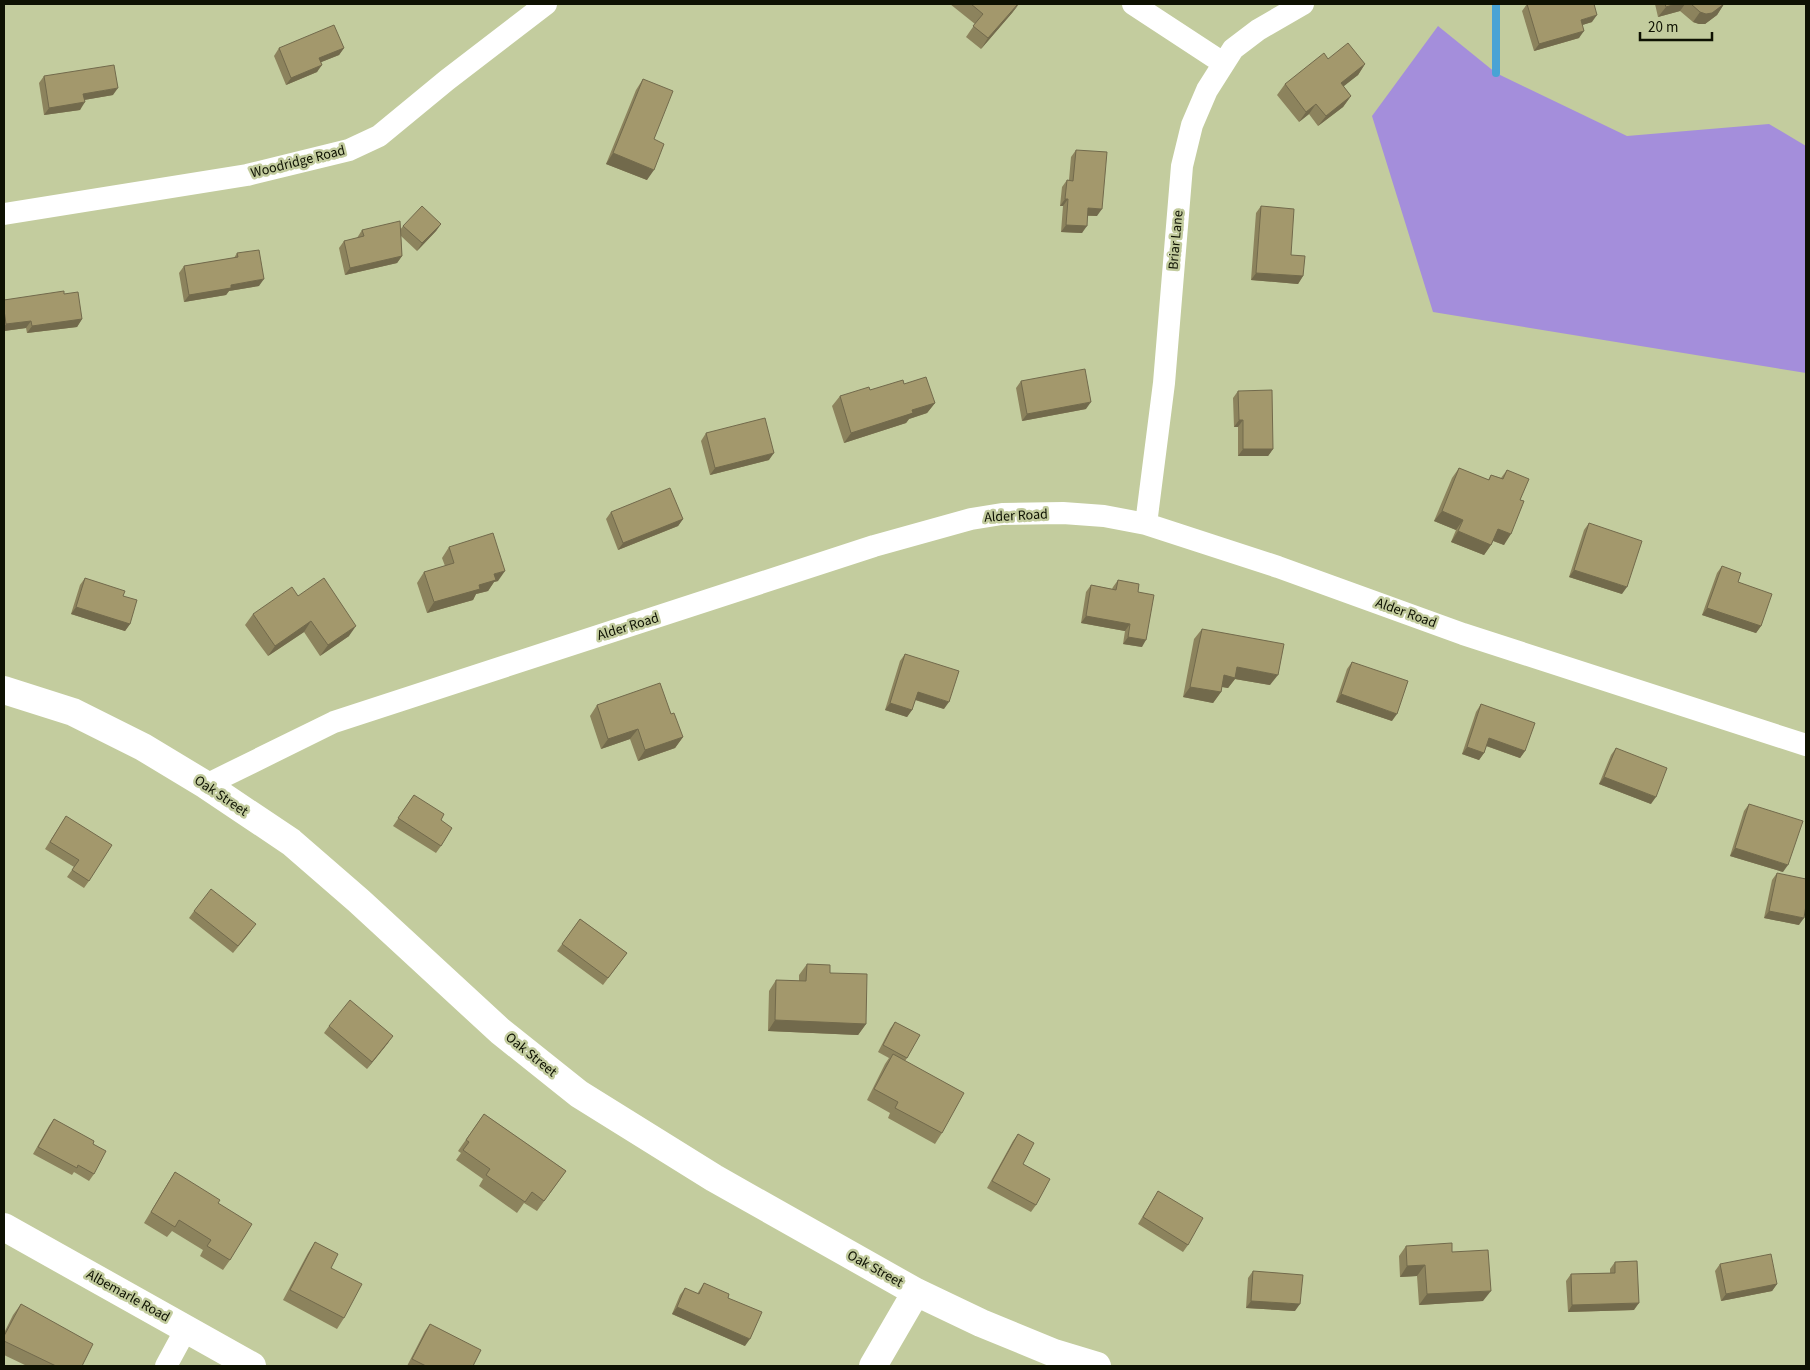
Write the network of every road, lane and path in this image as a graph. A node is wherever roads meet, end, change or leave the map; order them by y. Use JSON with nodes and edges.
{"nodes":[{"id":1,"x":546,"y":4,"type":"edge"},
{"id":2,"x":1132,"y":4,"type":"edge"},
{"id":3,"x":1303,"y":4,"type":"edge"},
{"id":4,"x":1223,"y":63,"type":"junction"},
{"id":5,"x":4,"y":214,"type":"edge"},
{"id":6,"x":1146,"y":524,"type":"junction"},
{"id":7,"x":4,"y":690,"type":"edge"},
{"id":8,"x":1806,"y":745,"type":"edge"},
{"id":9,"x":206,"y":785,"type":"junction"},
{"id":10,"x":4,"y":1226,"type":"edge"},
{"id":11,"x":916,"y":1292,"type":"junction"},
{"id":12,"x":186,"y":1329,"type":"junction"},
{"id":13,"x":166,"y":1366,"type":"edge"},
{"id":14,"x":252,"y":1366,"type":"edge"},
{"id":15,"x":873,"y":1366,"type":"edge"},
{"id":16,"x":1098,"y":1366,"type":"edge"}],
"edges":[{"from":1,"to":5,"type":"street","name":"Woodridge Road"},
{"from":2,"to":4,"type":"street"},
{"from":3,"to":4,"type":"street","name":"Briar Lane"},
{"from":4,"to":6,"type":"street","name":"Briar Lane"},
{"from":6,"to":8,"type":"street","name":"Alder Road"},
{"from":6,"to":9,"type":"street","name":"Alder Road"},
{"from":7,"to":9,"type":"street","name":"Oak Street"},
{"from":9,"to":11,"type":"street","name":"Oak Street"},
{"from":10,"to":12,"type":"street","name":"Albemarle Road"},
{"from":11,"to":15,"type":"street"},
{"from":11,"to":16,"type":"street","name":"Oak Street"},
{"from":12,"to":13,"type":"street"},
{"from":12,"to":14,"type":"street","name":"Albemarle Road"}]}
